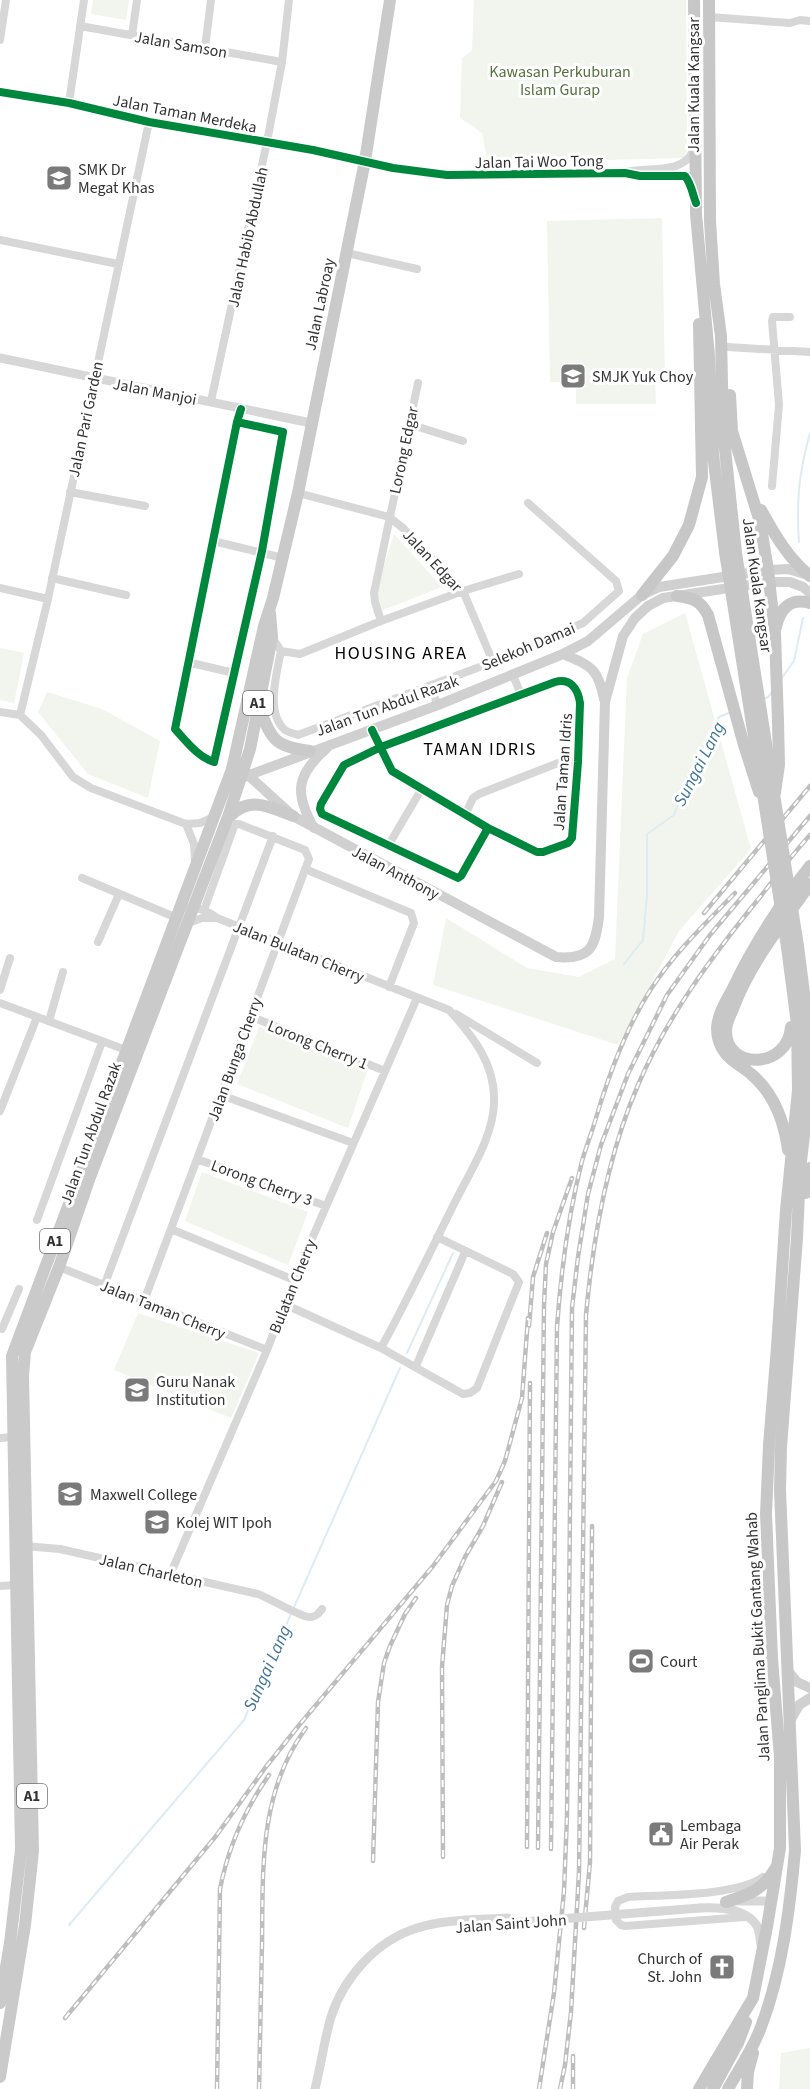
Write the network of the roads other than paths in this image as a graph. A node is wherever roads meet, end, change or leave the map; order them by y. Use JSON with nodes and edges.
{"nodes":[{"id":1,"x":6,"y":0,"type":"edge"},
{"id":2,"x":84,"y":0,"type":"edge"},
{"id":3,"x":137,"y":0,"type":"edge"},
{"id":4,"x":211,"y":0,"type":"edge"},
{"id":5,"x":289,"y":0,"type":"edge"},
{"id":6,"x":390,"y":0,"type":"edge"},
{"id":7,"x":694,"y":0,"type":"edge"},
{"id":8,"x":709,"y":0,"type":"edge"},
{"id":9,"x":709,"y":17,"type":"junction"},
{"id":10,"x":810,"y":21,"type":"edge"},
{"id":11,"x":80,"y":26,"type":"junction"},
{"id":12,"x":132,"y":36,"type":"junction"},
{"id":13,"x":0,"y":40,"type":"edge"},
{"id":14,"x":205,"y":48,"type":"junction"},
{"id":15,"x":282,"y":62,"type":"junction"},
{"id":16,"x":0,"y":92,"type":"edge"},
{"id":17,"x":69,"y":103,"type":"junction"},
{"id":18,"x":149,"y":122,"type":"junction"},
{"id":19,"x":267,"y":141,"type":"junction"},
{"id":20,"x":696,"y":146,"type":"junction"},
{"id":21,"x":365,"y":161,"type":"junction"},
{"id":22,"x":625,"y":173,"type":"junction"},
{"id":23,"x":696,"y":203,"type":"junction"},
{"id":24,"x":0,"y":240,"type":"edge"},
{"id":25,"x":347,"y":253,"type":"junction"},
{"id":26,"x":118,"y":264,"type":"junction"},
{"id":27,"x":700,"y":268,"type":"junction"},
{"id":28,"x":417,"y":269,"type":"dead end"},
{"id":29,"x":790,"y":317,"type":"dead end"},
{"id":30,"x":724,"y":341,"type":"junction"},
{"id":31,"x":773,"y":351,"type":"junction"},
{"id":32,"x":810,"y":352,"type":"edge"},
{"id":33,"x":0,"y":358,"type":"edge"},
{"id":34,"x":94,"y":379,"type":"junction"},
{"id":35,"x":418,"y":383,"type":"dead end"},
{"id":36,"x":212,"y":401,"type":"junction"},
{"id":37,"x":241,"y":409,"type":"junction"},
{"id":38,"x":237,"y":422,"type":"junction"},
{"id":39,"x":310,"y":423,"type":"junction"},
{"id":40,"x":409,"y":424,"type":"junction"},
{"id":41,"x":462,"y":441,"type":"dead end"},
{"id":42,"x":772,"y":486,"type":"dead end"},
{"id":43,"x":751,"y":490,"type":"junction"},
{"id":44,"x":70,"y":492,"type":"junction"},
{"id":45,"x":297,"y":493,"type":"junction"},
{"id":46,"x":528,"y":503,"type":"dead end"},
{"id":47,"x":145,"y":506,"type":"dead end"},
{"id":48,"x":389,"y":517,"type":"junction"},
{"id":49,"x":213,"y":541,"type":"junction"},
{"id":50,"x":262,"y":551,"type":"junction"},
{"id":51,"x":283,"y":558,"type":"junction"},
{"id":52,"x":519,"y":574,"type":"dead end"},
{"id":53,"x":769,"y":576,"type":"junction"},
{"id":54,"x":809,"y":576,"type":"edge"},
{"id":55,"x":52,"y":578,"type":"junction"},
{"id":56,"x":0,"y":588,"type":"edge"},
{"id":57,"x":463,"y":591,"type":"junction"},
{"id":58,"x":810,"y":593,"type":"edge"},
{"id":59,"x":126,"y":595,"type":"dead end"},
{"id":60,"x":642,"y":595,"type":"junction"},
{"id":61,"x":676,"y":596,"type":"junction"},
{"id":62,"x":48,"y":598,"type":"junction"},
{"id":63,"x":810,"y":603,"type":"edge"},
{"id":64,"x":269,"y":612,"type":"junction"},
{"id":65,"x":381,"y":621,"type":"junction"},
{"id":66,"x":774,"y":634,"type":"junction"},
{"id":67,"x":272,"y":637,"type":"junction"},
{"id":68,"x":281,"y":651,"type":"junction"},
{"id":69,"x":563,"y":654,"type":"junction"},
{"id":70,"x":187,"y":662,"type":"junction"},
{"id":71,"x":493,"y":662,"type":"junction"},
{"id":72,"x":234,"y":673,"type":"junction"},
{"id":73,"x":513,"y":675,"type":"junction"},
{"id":74,"x":430,"y":686,"type":"junction"},
{"id":75,"x":521,"y":695,"type":"junction"},
{"id":76,"x":604,"y":702,"type":"junction"},
{"id":77,"x":257,"y":704,"type":"junction"},
{"id":78,"x":438,"y":705,"type":"junction"},
{"id":79,"x":0,"y":712,"type":"edge"},
{"id":80,"x":20,"y":715,"type":"junction"},
{"id":81,"x":372,"y":730,"type":"junction"},
{"id":82,"x":330,"y":746,"type":"junction"},
{"id":83,"x":381,"y":747,"type":"junction"},
{"id":84,"x":238,"y":748,"type":"junction"},
{"id":85,"x":310,"y":751,"type":"junction"},
{"id":86,"x":578,"y":762,"type":"junction"},
{"id":87,"x":243,"y":775,"type":"junction"},
{"id":88,"x":421,"y":790,"type":"junction"},
{"id":89,"x":774,"y":795,"type":"junction"},
{"id":90,"x":765,"y":810,"type":"junction"},
{"id":91,"x":465,"y":815,"type":"junction"},
{"id":92,"x":293,"y":816,"type":"junction"},
{"id":93,"x":214,"y":817,"type":"junction"},
{"id":94,"x":228,"y":817,"type":"junction"},
{"id":95,"x":186,"y":824,"type":"junction"},
{"id":96,"x":315,"y":828,"type":"junction"},
{"id":97,"x":488,"y":828,"type":"junction"},
{"id":98,"x":273,"y":836,"type":"junction"},
{"id":99,"x":388,"y":846,"type":"junction"},
{"id":100,"x":810,"y":866,"type":"edge"},
{"id":101,"x":196,"y":867,"type":"junction"},
{"id":102,"x":305,"y":869,"type":"junction"},
{"id":103,"x":82,"y":878,"type":"dead end"},
{"id":104,"x":810,"y":884,"type":"edge"},
{"id":105,"x":119,"y":894,"type":"junction"},
{"id":106,"x":189,"y":913,"type":"junction"},
{"id":107,"x":217,"y":918,"type":"junction"},
{"id":108,"x":239,"y":927,"type":"junction"},
{"id":109,"x":98,"y":942,"type":"dead end"},
{"id":110,"x":279,"y":942,"type":"junction"},
{"id":111,"x":793,"y":946,"type":"junction"},
{"id":112,"x":10,"y":958,"type":"dead end"},
{"id":113,"x":63,"y":972,"type":"dead end"},
{"id":114,"x":389,"y":987,"type":"junction"},
{"id":115,"x":793,"y":987,"type":"junction"},
{"id":116,"x":0,"y":990,"type":"edge"},
{"id":117,"x":417,"y":998,"type":"junction"},
{"id":118,"x":158,"y":999,"type":"junction"},
{"id":119,"x":0,"y":1003,"type":"edge"},
{"id":120,"x":449,"y":1010,"type":"junction"},
{"id":121,"x":250,"y":1016,"type":"junction"},
{"id":122,"x":37,"y":1017,"type":"junction"},
{"id":123,"x":48,"y":1021,"type":"junction"},
{"id":124,"x":102,"y":1042,"type":"junction"},
{"id":125,"x":126,"y":1050,"type":"junction"},
{"id":126,"x":537,"y":1063,"type":"dead end"},
{"id":127,"x":386,"y":1071,"type":"junction"},
{"id":128,"x":126,"y":1082,"type":"junction"},
{"id":129,"x":221,"y":1095,"type":"junction"},
{"id":130,"x":0,"y":1111,"type":"edge"},
{"id":131,"x":353,"y":1143,"type":"junction"},
{"id":132,"x":197,"y":1159,"type":"junction"},
{"id":133,"x":800,"y":1168,"type":"edge"},
{"id":134,"x":326,"y":1206,"type":"junction"},
{"id":135,"x":37,"y":1220,"type":"dead end"},
{"id":136,"x":171,"y":1229,"type":"junction"},
{"id":137,"x":437,"y":1238,"type":"junction"},
{"id":138,"x":465,"y":1252,"type":"junction"},
{"id":139,"x":59,"y":1267,"type":"junction"},
{"id":140,"x":294,"y":1280,"type":"junction"},
{"id":141,"x":104,"y":1286,"type":"junction"},
{"id":142,"x":19,"y":1289,"type":"dead end"},
{"id":143,"x":144,"y":1301,"type":"junction"},
{"id":144,"x":284,"y":1304,"type":"junction"},
{"id":145,"x":1,"y":1329,"type":"edge"},
{"id":146,"x":19,"y":1335,"type":"junction"},
{"id":147,"x":381,"y":1348,"type":"junction"},
{"id":148,"x":267,"y":1350,"type":"junction"},
{"id":149,"x":416,"y":1366,"type":"junction"},
{"id":150,"x":23,"y":1382,"type":"junction"},
{"id":151,"x":6,"y":1438,"type":"edge"},
{"id":152,"x":24,"y":1467,"type":"junction"},
{"id":153,"x":20,"y":1546,"type":"junction"},
{"id":154,"x":170,"y":1575,"type":"junction"},
{"id":155,"x":15,"y":1585,"type":"junction"},
{"id":156,"x":0,"y":1586,"type":"edge"},
{"id":157,"x":322,"y":1609,"type":"dead end"},
{"id":158,"x":788,"y":1671,"type":"junction"},
{"id":159,"x":810,"y":1688,"type":"edge"},
{"id":160,"x":810,"y":1698,"type":"edge"},
{"id":161,"x":790,"y":1721,"type":"junction"},
{"id":162,"x":778,"y":1865,"type":"junction"},
{"id":163,"x":771,"y":1901,"type":"junction"},
{"id":164,"x":726,"y":1902,"type":"junction"},
{"id":165,"x":700,"y":1906,"type":"junction"},
{"id":166,"x":745,"y":1917,"type":"junction"},
{"id":167,"x":508,"y":1921,"type":"junction"},
{"id":168,"x":761,"y":1962,"type":"junction"},
{"id":169,"x":753,"y":1998,"type":"junction"},
{"id":170,"x":0,"y":2004,"type":"edge"},
{"id":171,"x":760,"y":2029,"type":"junction"},
{"id":172,"x":3,"y":2044,"type":"edge"},
{"id":173,"x":0,"y":2077,"type":"edge"},
{"id":174,"x":315,"y":2089,"type":"edge"},
{"id":175,"x":321,"y":2089,"type":"edge"},
{"id":176,"x":699,"y":2089,"type":"edge"},
{"id":177,"x":713,"y":2089,"type":"edge"},
{"id":178,"x":726,"y":2089,"type":"edge"},
{"id":179,"x":747,"y":2089,"type":"edge"}],
"edges":[{"from":1,"to":13,"type":"street"},
{"from":2,"to":11,"type":"street"},
{"from":3,"to":12,"type":"street"},
{"from":4,"to":14,"type":"street"},
{"from":5,"to":15,"type":"street","name":"Jalan Habib Abdullah"},
{"from":6,"to":21,"type":"main road","name":"Jalan Labroay"},
{"from":7,"to":20,"type":"highway","name":"Jalan Kuala Kangsar"},
{"from":8,"to":9,"type":"highway","name":"Jalan Kuala Kangsar"},
{"from":9,"to":10,"type":"street"},
{"from":9,"to":30,"type":"highway","name":"Jalan Kuala Kangsar"},
{"from":11,"to":12,"type":"street","name":"Jalan Samson"},
{"from":11,"to":17,"type":"street"},
{"from":12,"to":14,"type":"street","name":"Jalan Samson"},
{"from":14,"to":15,"type":"street","name":"Jalan Samson"},
{"from":15,"to":19,"type":"street","name":"Jalan Habib Abdullah"},
{"from":16,"to":17,"type":"street","name":"Jalan Taman Merdeka"},
{"from":17,"to":18,"type":"street","name":"Jalan Taman Merdeka"},
{"from":18,"to":19,"type":"street","name":"Jalan Taman Merdeka"},
{"from":18,"to":26,"type":"street","name":"Jalan Pari Garden"},
{"from":19,"to":21,"type":"street","name":"Jalan Taman Merdeka"},
{"from":19,"to":36,"type":"street","name":"Jalan Habib Abdullah"},
{"from":20,"to":22,"type":"street","name":"Jalan Tai Woo Tong"},
{"from":20,"to":23,"type":"highway","name":"Jalan Kuala Kangsar"},
{"from":21,"to":22,"type":"street","name":"Jalan Tai Woo Tong"},
{"from":21,"to":25,"type":"main road","name":"Jalan Labroay"},
{"from":22,"to":23,"type":"street","name":"Jalan Tai Woo Tong"},
{"from":23,"to":27,"type":"highway","name":"Jalan Kuala Kangsar"},
{"from":24,"to":26,"type":"street"},
{"from":25,"to":28,"type":"street"},
{"from":25,"to":39,"type":"main road","name":"Jalan Labroay"},
{"from":26,"to":34,"type":"street","name":"Jalan Pari Garden"},
{"from":27,"to":60,"type":"highway"},
{"from":27,"to":90,"type":"highway","name":"Jalan Kuala Kangsar","bridge":true},
{"from":29,"to":31,"type":"street"},
{"from":30,"to":31,"type":"street"},
{"from":30,"to":43,"type":"highway"},
{"from":30,"to":89,"type":"highway","name":"Jalan Kuala Kangsar","bridge":true},
{"from":31,"to":32,"type":"street"},
{"from":31,"to":42,"type":"street"},
{"from":33,"to":34,"type":"street","name":"Jalan Manjoi"},
{"from":34,"to":36,"type":"street","name":"Jalan Manjoi"},
{"from":34,"to":44,"type":"street","name":"Jalan Pari Garden"},
{"from":35,"to":40,"type":"street","name":"Lorong Edgar"},
{"from":36,"to":37,"type":"street","name":"Jalan Manjoi"},
{"from":37,"to":38,"type":"street"},
{"from":37,"to":39,"type":"street","name":"Jalan Manjoi"},
{"from":38,"to":49,"type":"street"},
{"from":38,"to":50,"type":"street"},
{"from":39,"to":45,"type":"main road","name":"Jalan Labroay"},
{"from":40,"to":41,"type":"street"},
{"from":40,"to":48,"type":"street","name":"Lorong Edgar"},
{"from":43,"to":53,"type":"highway"},
{"from":43,"to":54,"type":"highway"},
{"from":44,"to":47,"type":"street"},
{"from":44,"to":55,"type":"street","name":"Jalan Pari Garden"},
{"from":45,"to":48,"type":"street","name":"Jalan Edgar"},
{"from":45,"to":51,"type":"main road","name":"Jalan Labroay"},
{"from":46,"to":71,"type":"street","name":"Selekoh Damai"},
{"from":48,"to":57,"type":"street","name":"Jalan Edgar"},
{"from":48,"to":65,"type":"street","name":"Lorong Edgar"},
{"from":49,"to":50,"type":"street"},
{"from":49,"to":70,"type":"street"},
{"from":50,"to":51,"type":"street"},
{"from":50,"to":72,"type":"street"},
{"from":51,"to":64,"type":"main road","name":"Jalan Labroay"},
{"from":52,"to":57,"type":"street"},
{"from":53,"to":54,"type":"main road","name":"Jalan Tun Abdul Razak"},
{"from":53,"to":58,"type":"main road","name":"Jalan Tun Abdul Razak"},
{"from":53,"to":60,"type":"main road","name":"Jalan Tun Abdul Razak"},
{"from":53,"to":61,"type":"main road"},
{"from":53,"to":66,"type":"highway"},
{"from":55,"to":59,"type":"street"},
{"from":55,"to":62,"type":"street","name":"Jalan Pari Garden"},
{"from":56,"to":62,"type":"street"},
{"from":57,"to":65,"type":"street"},
{"from":57,"to":71,"type":"street","name":"Jalan Edgar"},
{"from":60,"to":69,"type":"main road","name":"Jalan Tun Abdul Razak"},
{"from":61,"to":76,"type":"main road"},
{"from":61,"to":90,"type":"highway","bridge":true},
{"from":62,"to":80,"type":"street","name":"Jalan Pari Garden"},
{"from":63,"to":66,"type":"highway"},
{"from":64,"to":67,"type":"main road","name":"Jalan Tun Abdul Razak","number":"A1"},
{"from":64,"to":84,"type":"main road","name":"Jalan Tun Abdul Razak","number":"A1"},
{"from":65,"to":68,"type":"street"},
{"from":66,"to":89,"type":"highway"},
{"from":67,"to":68,"type":"street"},
{"from":67,"to":77,"type":"main road","name":"Jalan Tun Abdul Razak","number":"A1"},
{"from":68,"to":74,"type":"street","name":"Selekoh Damai"},
{"from":69,"to":73,"type":"main road","name":"Jalan Tun Abdul Razak"},
{"from":69,"to":76,"type":"main road"},
{"from":70,"to":72,"type":"street"},
{"from":70,"to":72,"type":"street"},
{"from":71,"to":74,"type":"street","name":"Selekoh Damai"},
{"from":73,"to":75,"type":"street"},
{"from":73,"to":78,"type":"main road","name":"Jalan Tun Abdul Razak"},
{"from":74,"to":78,"type":"street"},
{"from":75,"to":83,"type":"street","name":"Jalan Taman Idris"},
{"from":75,"to":86,"type":"street","name":"Jalan Taman Idris"},
{"from":76,"to":96,"type":"main road","name":"Jalan Anthony"},
{"from":77,"to":85,"type":"main road"},
{"from":77,"to":87,"type":"main road","name":"Jalan Tun Abdul Razak","number":"A1"},
{"from":78,"to":81,"type":"main road","name":"Jalan Tun Abdul Razak"},
{"from":79,"to":80,"type":"street"},
{"from":80,"to":95,"type":"street"},
{"from":81,"to":82,"type":"main road","name":"Jalan Tun Abdul Razak"},
{"from":81,"to":83,"type":"street","name":"Jalan Taman Idris"},
{"from":82,"to":85,"type":"main road","name":"Jalan Tun Abdul Razak"},
{"from":82,"to":96,"type":"main road"},
{"from":83,"to":88,"type":"street","name":"Jalan Taman Idris"},
{"from":83,"to":99,"type":"street"},
{"from":84,"to":87,"type":"main road"},
{"from":84,"to":93,"type":"main road","name":"Jalan Tun Abdul Razak","number":"A1"},
{"from":85,"to":87,"type":"main road","name":"Jalan Tun Abdul Razak"},
{"from":86,"to":91,"type":"street"},
{"from":86,"to":97,"type":"street","name":"Jalan Taman Idris"},
{"from":87,"to":92,"type":"main road","name":"Jalan Anthony"},
{"from":87,"to":93,"type":"main road","name":"Jalan Tun Abdul Razak"},
{"from":87,"to":94,"type":"main road","name":"Jalan Tun Abdul Razak","number":"A1"},
{"from":88,"to":91,"type":"street","name":"Jalan Taman Idris"},
{"from":88,"to":99,"type":"street"},
{"from":89,"to":111,"type":"highway","name":"Jalan Kuala Kangsar","bridge":true},
{"from":90,"to":111,"type":"highway","name":"Jalan Kuala Kangsar","bridge":true},
{"from":91,"to":97,"type":"street","name":"Jalan Taman Idris"},
{"from":92,"to":94,"type":"main road"},
{"from":92,"to":96,"type":"main road","name":"Jalan Anthony"},
{"from":93,"to":95,"type":"street"},
{"from":93,"to":101,"type":"main road","name":"Jalan Tun Abdul Razak","number":"A1"},
{"from":94,"to":106,"type":"main road","name":"Jalan Tun Abdul Razak","number":"A1"},
{"from":95,"to":101,"type":"street"},
{"from":97,"to":99,"type":"street"},
{"from":98,"to":102,"type":"street"},
{"from":98,"to":106,"type":"street"},
{"from":98,"to":108,"type":"street"},
{"from":100,"to":133,"type":"highway"},
{"from":101,"to":106,"type":"main road","name":"Jalan Tun Abdul Razak","number":"A1"},
{"from":102,"to":110,"type":"street","name":"Jalan Bunga Cherry"},
{"from":102,"to":114,"type":"street"},
{"from":103,"to":105,"type":"street","name":"Jalan Bulatan Cherry"},
{"from":104,"to":115,"type":"highway"},
{"from":105,"to":106,"type":"street","name":"Jalan Bulatan Cherry"},
{"from":105,"to":109,"type":"street"},
{"from":106,"to":107,"type":"street","name":"Jalan Bulatan Cherry"},
{"from":106,"to":107,"type":"street"},
{"from":106,"to":118,"type":"main road","name":"Jalan Tun Abdul Razak","number":"A1"},
{"from":106,"to":125,"type":"main road","name":"Jalan Tun Abdul Razak","number":"A1"},
{"from":107,"to":108,"type":"street","name":"Jalan Bulatan Cherry"},
{"from":108,"to":110,"type":"street","name":"Jalan Bulatan Cherry"},
{"from":108,"to":141,"type":"street"},
{"from":110,"to":114,"type":"street","name":"Jalan Bulatan Cherry"},
{"from":110,"to":121,"type":"street","name":"Jalan Bunga Cherry"},
{"from":111,"to":115,"type":"highway","name":"Jalan Kuala Kangsar"},
{"from":111,"to":133,"type":"highway","name":"Jalan Kuala Kangsar"},
{"from":112,"to":116,"type":"street"},
{"from":113,"to":123,"type":"street"},
{"from":114,"to":117,"type":"street","name":"Jalan Bulatan Cherry"},
{"from":115,"to":133,"type":"highway","name":"Jalan Kuala Kangsar"},
{"from":117,"to":120,"type":"street"},
{"from":117,"to":127,"type":"street","name":"Bulatan Cherry"},
{"from":118,"to":125,"type":"main road"},
{"from":118,"to":128,"type":"main road","name":"Jalan Tun Abdul Razak","number":"A1"},
{"from":119,"to":122,"type":"street"},
{"from":120,"to":126,"type":"street"},
{"from":120,"to":137,"type":"street"},
{"from":121,"to":127,"type":"street","name":"Lorong Cherry 1"},
{"from":121,"to":129,"type":"street","name":"Jalan Bunga Cherry"},
{"from":122,"to":123,"type":"street"},
{"from":122,"to":130,"type":"street"},
{"from":123,"to":124,"type":"street"},
{"from":124,"to":125,"type":"street"},
{"from":124,"to":135,"type":"street"},
{"from":125,"to":128,"type":"main road"},
{"from":125,"to":146,"type":"main road","name":"Jalan Tun Abdul Razak","number":"A1"},
{"from":127,"to":131,"type":"street","name":"Bulatan Cherry"},
{"from":128,"to":139,"type":"main road","name":"Jalan Tun Abdul Razak","number":"A1"},
{"from":129,"to":131,"type":"street"},
{"from":129,"to":132,"type":"street","name":"Jalan Bunga Cherry"},
{"from":131,"to":134,"type":"street","name":"Bulatan Cherry"},
{"from":132,"to":134,"type":"street","name":"Lorong Cherry 3"},
{"from":132,"to":136,"type":"street","name":"Jalan Bunga Cherry"},
{"from":133,"to":158,"type":"highway","name":"Jalan Panglima Bukit Gantang Wahab"},
{"from":133,"to":162,"type":"highway","name":"Jalan Panglima Bukit Gantang Wahab"},
{"from":134,"to":140,"type":"street","name":"Bulatan Cherry"},
{"from":136,"to":140,"type":"street"},
{"from":136,"to":143,"type":"street","name":"Jalan Bunga Cherry"},
{"from":137,"to":138,"type":"street"},
{"from":137,"to":147,"type":"street"},
{"from":138,"to":149,"type":"street"},
{"from":138,"to":149,"type":"street"},
{"from":139,"to":141,"type":"street","name":"Jalan Taman Cherry"},
{"from":139,"to":150,"type":"main road","name":"Jalan Tun Abdul Razak","number":"A1"},
{"from":140,"to":144,"type":"street","name":"Bulatan Cherry"},
{"from":141,"to":143,"type":"street","name":"Jalan Taman Cherry"},
{"from":142,"to":145,"type":"street"},
{"from":143,"to":148,"type":"street","name":"Jalan Taman Cherry"},
{"from":144,"to":147,"type":"street"},
{"from":144,"to":148,"type":"street","name":"Bulatan Cherry"},
{"from":145,"to":146,"type":"street"},
{"from":146,"to":151,"type":"main road","name":"Jalan Tun Abdul Razak","number":"A1"},
{"from":147,"to":149,"type":"street"},
{"from":148,"to":154,"type":"street","name":"Bulatan Cherry"},
{"from":150,"to":151,"type":"main road"},
{"from":150,"to":152,"type":"main road","name":"Jalan Tun Abdul Razak","number":"A1"},
{"from":151,"to":152,"type":"main road"},
{"from":151,"to":153,"type":"main road","name":"Jalan Tun Abdul Razak","number":"A1"},
{"from":152,"to":153,"type":"main road","name":"Jalan Tun Abdul Razak","number":"A1"},
{"from":153,"to":154,"type":"street","name":"Jalan Charleton"},
{"from":153,"to":155,"type":"main road","name":"Jalan Tun Abdul Razak","number":"A1"},
{"from":153,"to":172,"type":"main road","name":"Jalan Tun Abdul Razak","number":"A1"},
{"from":154,"to":157,"type":"street","name":"Jalan Charleton"},
{"from":155,"to":156,"type":"street"},
{"from":155,"to":170,"type":"main road","name":"Jalan Tun Abdul Razak","number":"A1"},
{"from":158,"to":159,"type":"main road"},
{"from":158,"to":161,"type":"highway","name":"Jalan Panglima Bukit Gantang Wahab"},
{"from":160,"to":161,"type":"main road"},
{"from":161,"to":171,"type":"highway","name":"Jalan Panglima Bukit Gantang Wahab"},
{"from":162,"to":163,"type":"highway","name":"Jalan Panglima Bukit Gantang Wahab"},
{"from":162,"to":164,"type":"highway"},
{"from":162,"to":166,"type":"street"},
{"from":163,"to":164,"type":"street","name":"Jalan Saint John"},
{"from":163,"to":168,"type":"highway","name":"Jalan Panglima Bukit Gantang Wahab"},
{"from":163,"to":178,"type":"highway"},
{"from":164,"to":165,"type":"street","name":"Jalan Saint John"},
{"from":165,"to":166,"type":"street","name":"Jalan Saint John"},
{"from":165,"to":167,"type":"street","name":"Jalan Saint John","bridge":true},
{"from":166,"to":168,"type":"street"},
{"from":167,"to":174,"type":"street","name":"Jalan Saint John"},
{"from":167,"to":175,"type":"street","name":"Jalan Saint John"},
{"from":168,"to":169,"type":"highway","name":"Jalan Panglima Bukit Gantang Wahab"},
{"from":169,"to":176,"type":"highway","name":"Jalan Panglima Bukit Gantang Wahab"},
{"from":169,"to":177,"type":"highway"},
{"from":171,"to":178,"type":"highway","name":"Jalan Panglima Bukit Gantang Wahab"},
{"from":171,"to":179,"type":"highway"},
{"from":172,"to":173,"type":"main road","name":"Jalan Tun Abdul Razak","number":"A1"}]}
